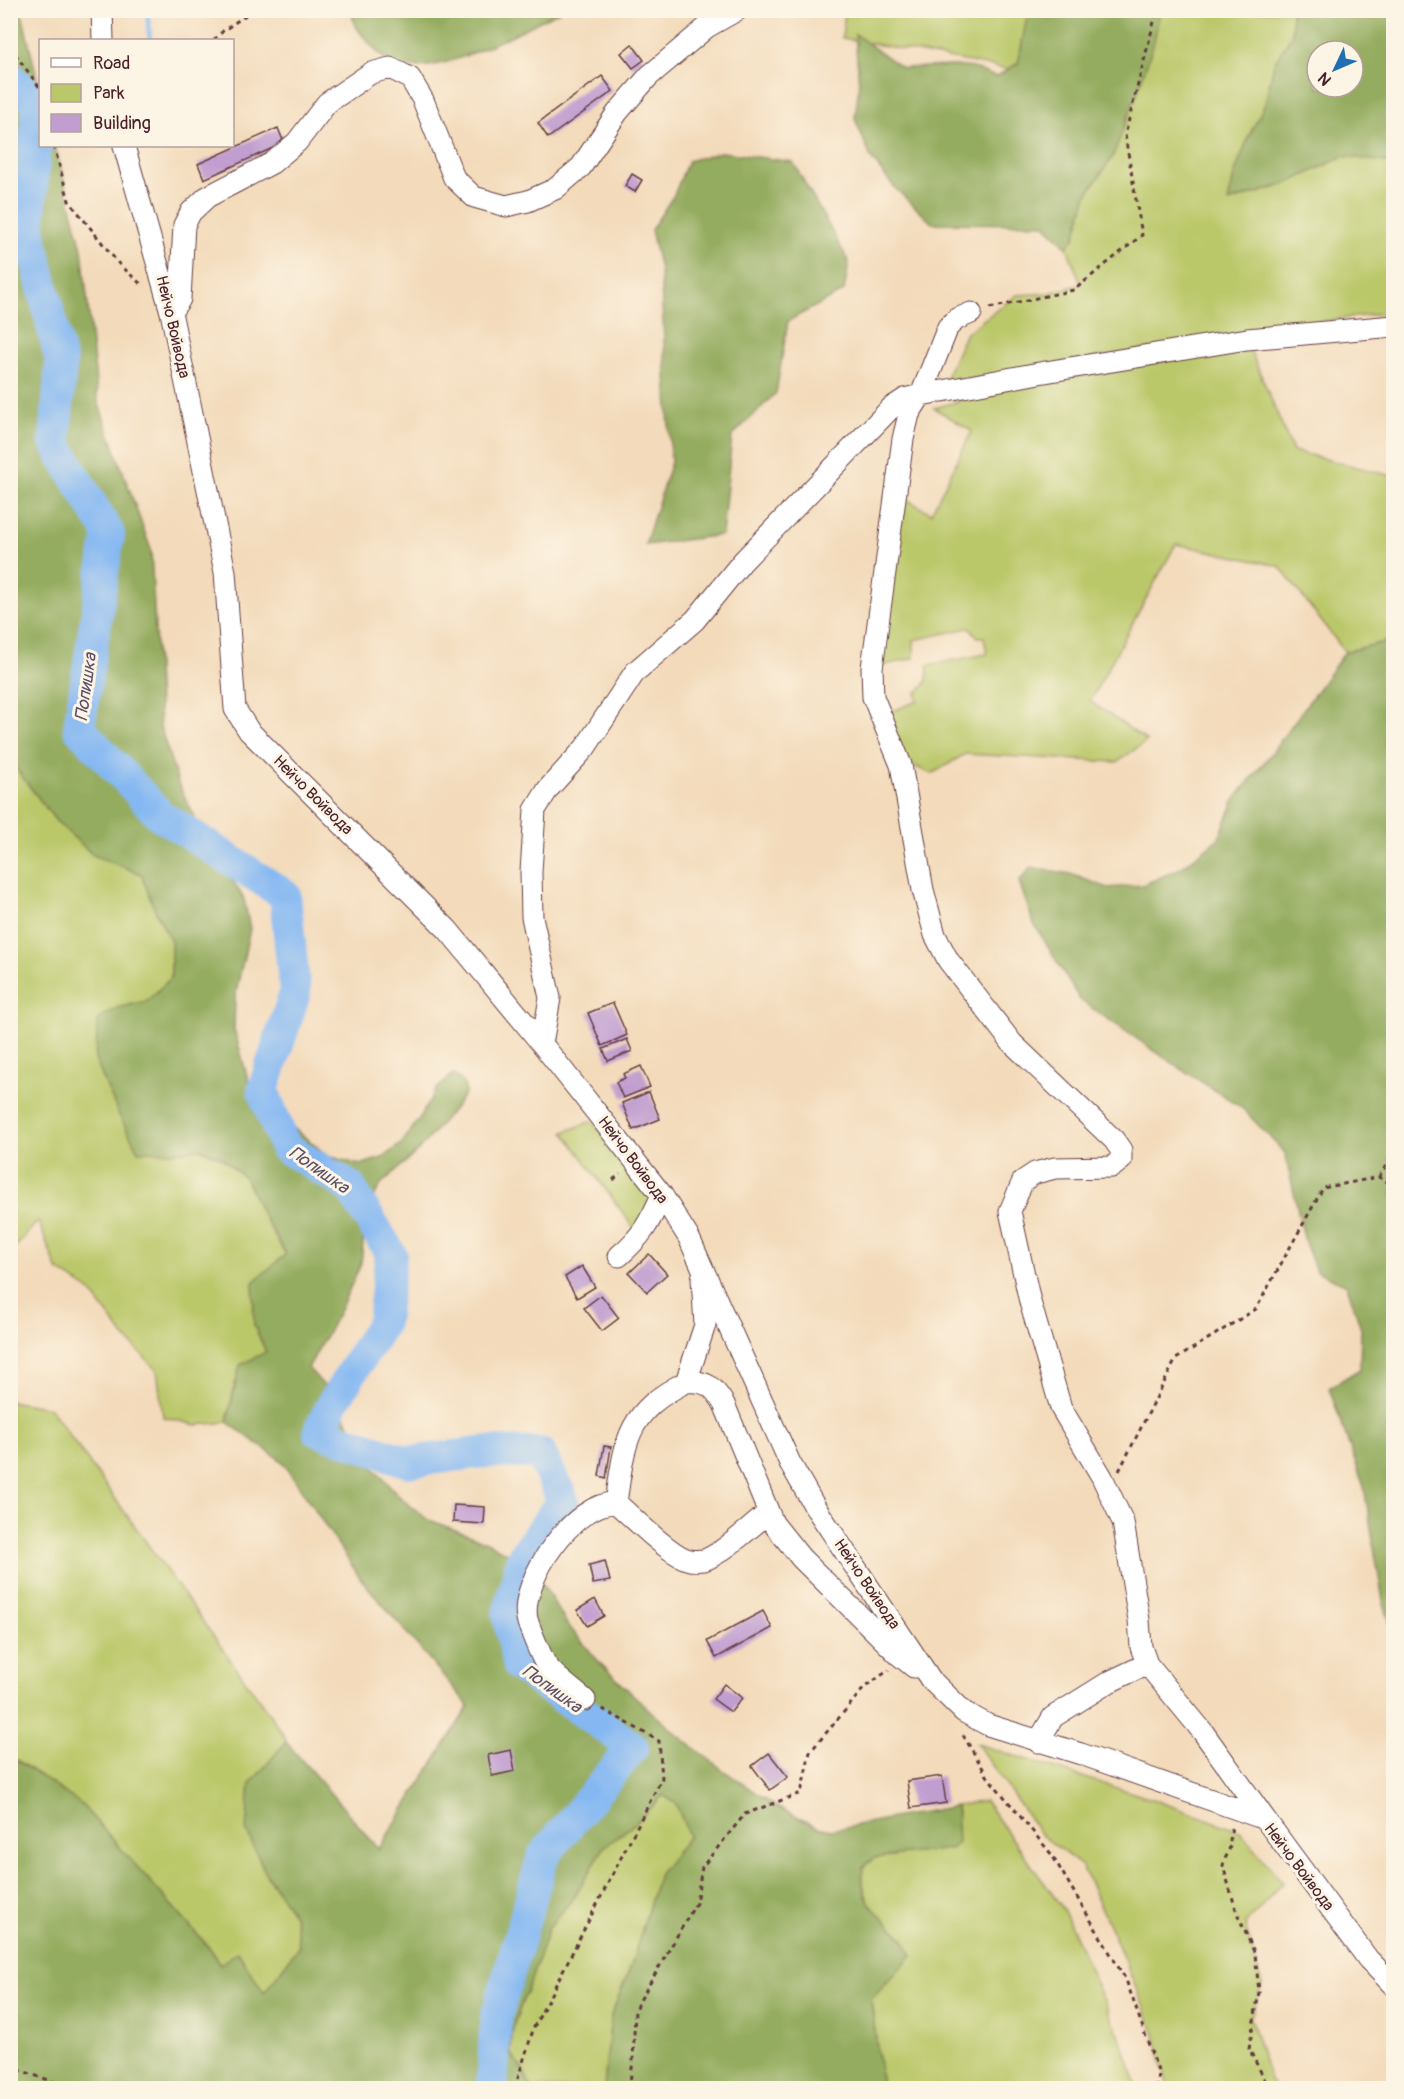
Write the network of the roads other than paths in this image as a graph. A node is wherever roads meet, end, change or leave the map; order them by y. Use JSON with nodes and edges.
{"nodes":[{"id":1,"x":102,"y":10,"type":"edge"},
{"id":2,"x":737,"y":10,"type":"edge"},
{"id":3,"x":103,"y":39,"type":"edge"},
{"id":4,"x":124,"y":147,"type":"edge"},
{"id":5,"x":171,"y":312,"type":"junction"},
{"id":6,"x":971,"y":313,"type":"road end"},
{"id":7,"x":1394,"y":326,"type":"edge"},
{"id":8,"x":921,"y":395,"type":"junction"},
{"id":9,"x":542,"y":1044,"type":"junction"},
{"id":10,"x":662,"y":1195,"type":"junction"},
{"id":11,"x":619,"y":1256,"type":"dead end"},
{"id":12,"x":702,"y":1266,"type":"junction"},
{"id":13,"x":686,"y":1382,"type":"junction"},
{"id":14,"x":616,"y":1503,"type":"junction"},
{"id":15,"x":768,"y":1513,"type":"junction"},
{"id":16,"x":1147,"y":1664,"type":"junction"},
{"id":17,"x":931,"y":1680,"type":"junction"},
{"id":18,"x":585,"y":1700,"type":"road end"},
{"id":19,"x":1038,"y":1742,"type":"junction"},
{"id":20,"x":1265,"y":1819,"type":"junction"},
{"id":21,"x":1394,"y":1986,"type":"edge"}],
"edges":[{"from":1,"to":3,"type":"street"},
{"from":2,"to":5,"type":"street"},
{"from":4,"to":5,"type":"street","name":"Нейчо Войвода"},
{"from":5,"to":9,"type":"street","name":"Нейчо Войвода"},
{"from":6,"to":8,"type":"street"},
{"from":7,"to":8,"type":"street"},
{"from":8,"to":9,"type":"street"},
{"from":8,"to":16,"type":"street"},
{"from":9,"to":10,"type":"street","name":"Нейчо Войвода"},
{"from":10,"to":11,"type":"street"},
{"from":10,"to":12,"type":"street","name":"Нейчо Войвода"},
{"from":12,"to":13,"type":"street"},
{"from":12,"to":17,"type":"street","name":"Нейчо Войвода"},
{"from":13,"to":14,"type":"street"},
{"from":13,"to":15,"type":"street"},
{"from":14,"to":15,"type":"street"},
{"from":14,"to":18,"type":"street"},
{"from":15,"to":17,"type":"street"},
{"from":16,"to":19,"type":"street"},
{"from":16,"to":20,"type":"street"},
{"from":17,"to":19,"type":"street","name":"Нейчо Войвода"},
{"from":19,"to":20,"type":"street","name":"Нейчо Войвода"},
{"from":20,"to":21,"type":"street","name":"Нейчо Войвода"}]}
